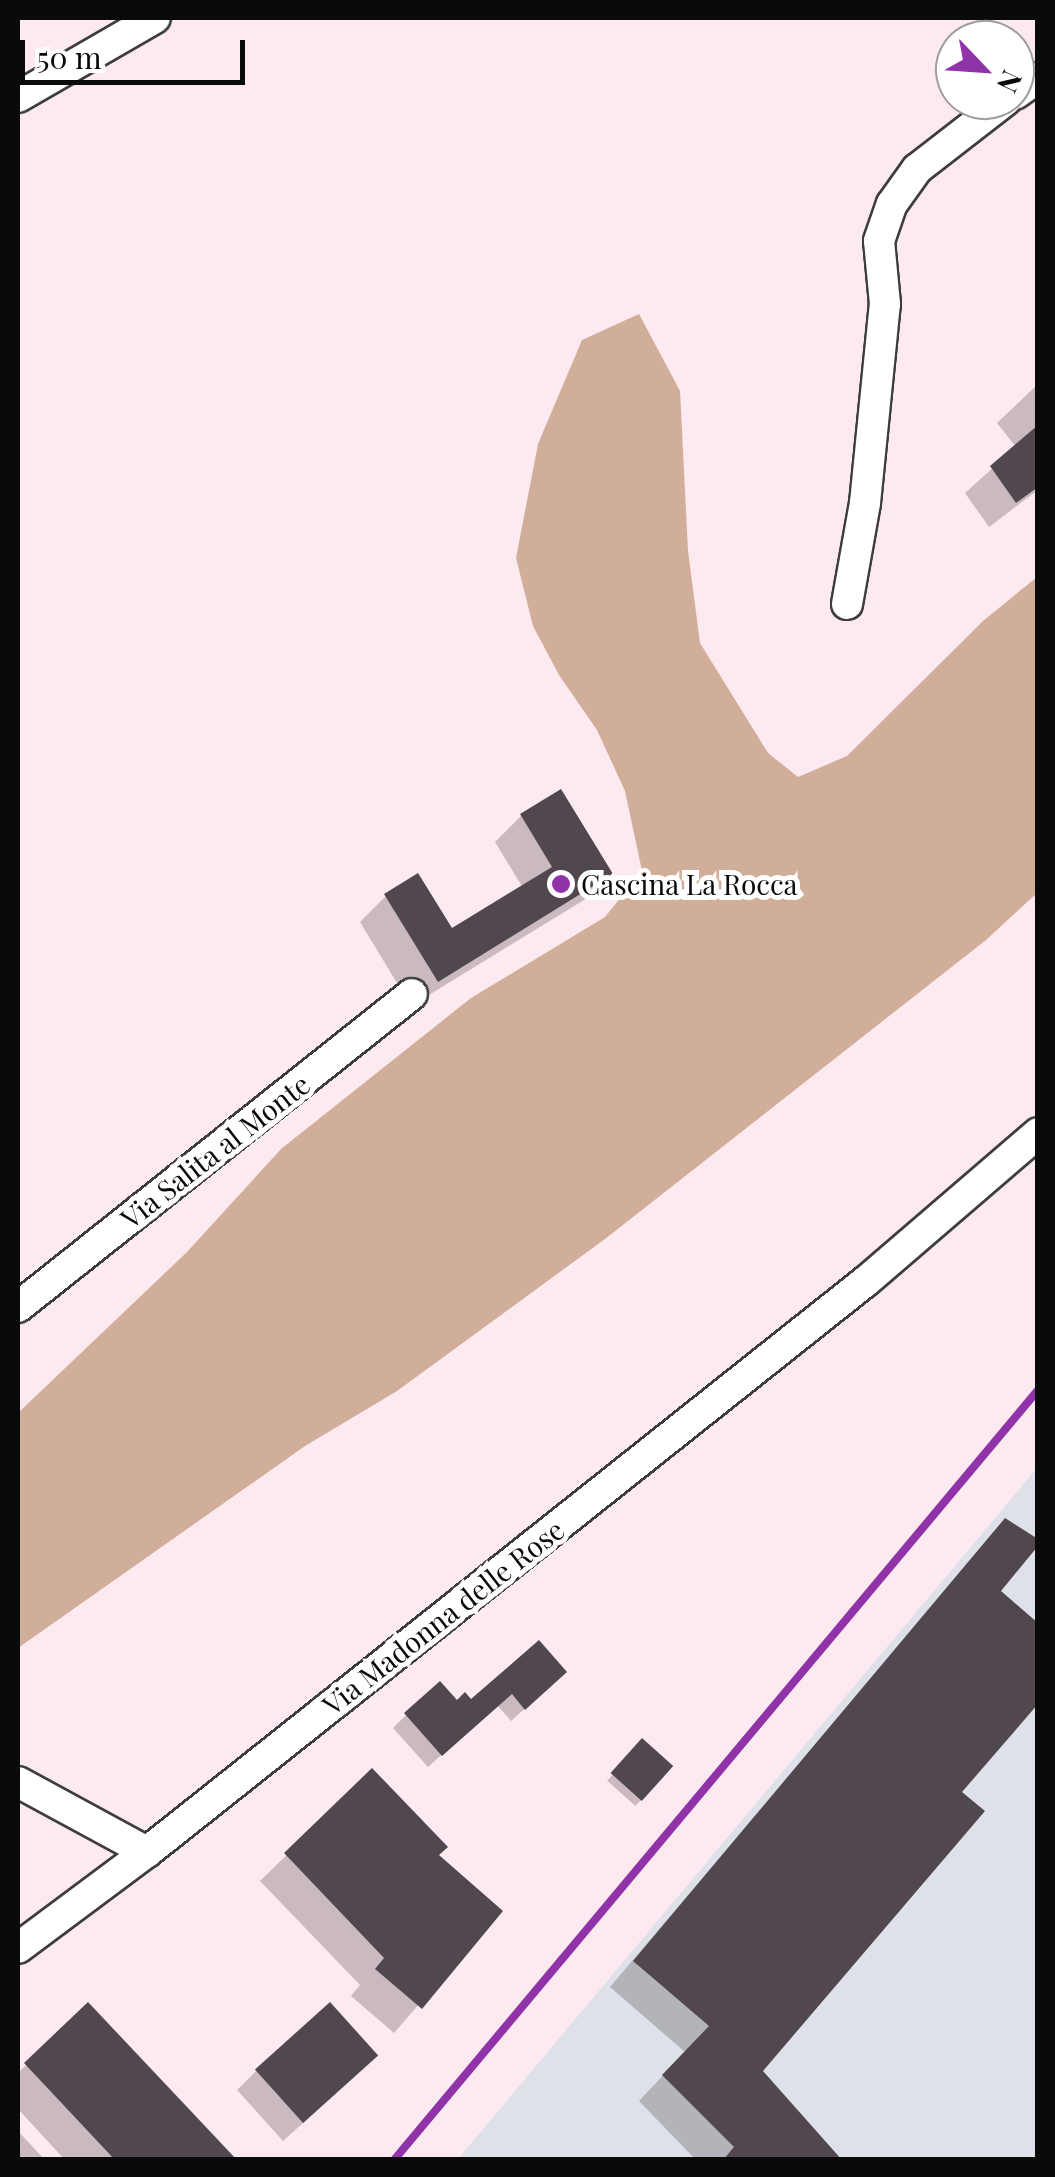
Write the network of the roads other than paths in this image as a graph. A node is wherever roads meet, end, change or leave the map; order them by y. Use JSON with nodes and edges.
{"nodes":[{"id":1,"x":155,"y":18,"type":"edge"},
{"id":2,"x":18,"y":97,"type":"edge"},
{"id":3,"x":980,"y":120,"type":"edge"},
{"id":4,"x":847,"y":604,"type":"dead end"},
{"id":5,"x":412,"y":994,"type":"dead end"},
{"id":6,"x":1038,"y":1133,"type":"edge"},
{"id":7,"x":18,"y":1307,"type":"edge"},
{"id":8,"x":18,"y":1782,"type":"edge"},
{"id":9,"x":147,"y":1852,"type":"junction"},
{"id":10,"x":18,"y":1948,"type":"edge"}],
"edges":[{"from":1,"to":2,"type":"street"},
{"from":3,"to":4,"type":"street"},
{"from":5,"to":7,"type":"street","name":"Via Salita al Monte"},
{"from":6,"to":9,"type":"street","name":"Via Madonna delle Rose"},
{"from":8,"to":9,"type":"street"},
{"from":9,"to":10,"type":"street","name":"Via Madonna delle Rose"}]}
